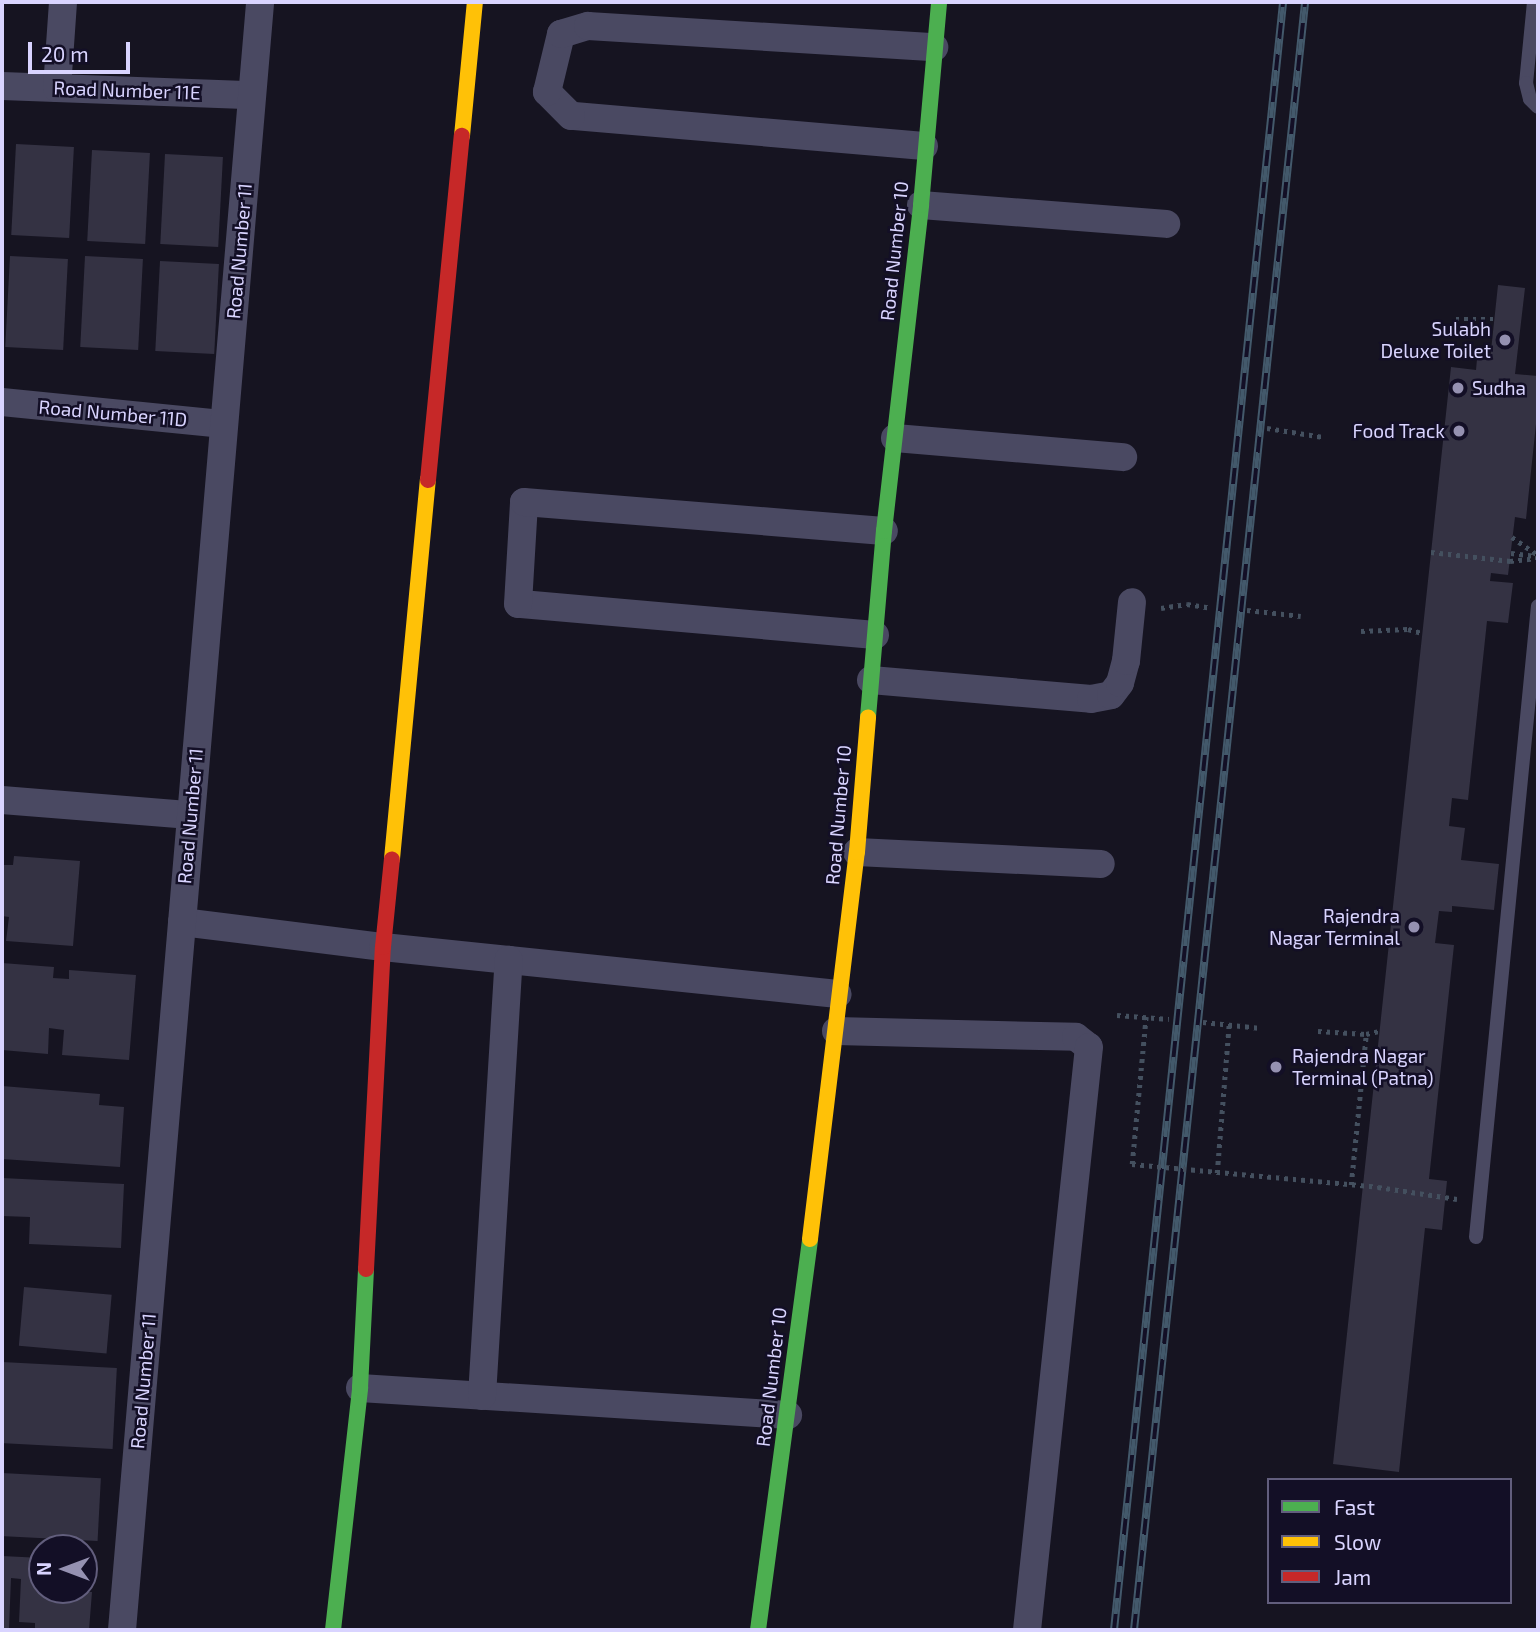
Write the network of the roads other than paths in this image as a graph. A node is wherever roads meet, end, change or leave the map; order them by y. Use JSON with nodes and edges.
{"nodes":[{"id":1,"x":64,"y":2,"type":"edge"},
{"id":2,"x":260,"y":2,"type":"edge"},
{"id":3,"x":475,"y":2,"type":"edge"},
{"id":4,"x":939,"y":2,"type":"edge"},
{"id":5,"x":1534,"y":2,"type":"edge"},
{"id":6,"x":934,"y":47,"type":"junction"},
{"id":7,"x":2,"y":86,"type":"edge"},
{"id":8,"x":57,"y":88,"type":"junction"},
{"id":9,"x":252,"y":95,"type":"junction"},
{"id":10,"x":1538,"y":107,"type":"edge"},
{"id":11,"x":924,"y":146,"type":"junction"},
{"id":12,"x":921,"y":205,"type":"junction"},
{"id":13,"x":1166,"y":224,"type":"dead end"},
{"id":14,"x":2,"y":402,"type":"edge"},
{"id":15,"x":224,"y":424,"type":"junction"},
{"id":16,"x":895,"y":438,"type":"junction"},
{"id":17,"x":1123,"y":457,"type":"dead end"},
{"id":18,"x":884,"y":531,"type":"junction"},
{"id":19,"x":1132,"y":602,"type":"dead end"},
{"id":20,"x":1538,"y":606,"type":"edge"},
{"id":21,"x":875,"y":635,"type":"junction"},
{"id":22,"x":871,"y":680,"type":"junction"},
{"id":23,"x":1533,"y":715,"type":"edge"},
{"id":24,"x":2,"y":800,"type":"edge"},
{"id":25,"x":190,"y":815,"type":"junction"},
{"id":26,"x":857,"y":852,"type":"junction"},
{"id":27,"x":1101,"y":864,"type":"dead end"},
{"id":28,"x":182,"y":922,"type":"junction"},
{"id":29,"x":383,"y":947,"type":"junction"},
{"id":30,"x":509,"y":960,"type":"junction"},
{"id":31,"x":838,"y":994,"type":"junction"},
{"id":32,"x":836,"y":1031,"type":"junction"},
{"id":33,"x":1476,"y":1237,"type":"dead end"},
{"id":34,"x":360,"y":1388,"type":"junction"},
{"id":35,"x":482,"y":1396,"type":"junction"},
{"id":36,"x":788,"y":1415,"type":"junction"},
{"id":37,"x":122,"y":1630,"type":"edge"},
{"id":38,"x":333,"y":1630,"type":"edge"},
{"id":39,"x":758,"y":1630,"type":"edge"},
{"id":40,"x":1027,"y":1630,"type":"edge"}],
"edges":[{"from":1,"to":8,"type":"street"},
{"from":2,"to":9,"type":"street","name":"Road Number 11"},
{"from":3,"to":29,"type":"street"},
{"from":4,"to":6,"type":"street","name":"Road Number 10"},
{"from":5,"to":10,"type":"lane"},
{"from":6,"to":11,"type":"street","name":"Road Number 10"},
{"from":6,"to":11,"type":"street"},
{"from":7,"to":8,"type":"street","name":"Road Number 11E"},
{"from":8,"to":9,"type":"street","name":"Road Number 11E"},
{"from":9,"to":15,"type":"street","name":"Road Number 11"},
{"from":11,"to":12,"type":"street","name":"Road Number 10"},
{"from":12,"to":13,"type":"street"},
{"from":12,"to":16,"type":"street","name":"Road Number 10"},
{"from":14,"to":15,"type":"street","name":"Road Number 11D"},
{"from":15,"to":25,"type":"street","name":"Road Number 11"},
{"from":16,"to":17,"type":"street"},
{"from":16,"to":18,"type":"street","name":"Road Number 10"},
{"from":18,"to":21,"type":"street","name":"Road Number 10"},
{"from":18,"to":21,"type":"street"},
{"from":19,"to":22,"type":"street"},
{"from":20,"to":23,"type":"lane"},
{"from":21,"to":22,"type":"street","name":"Road Number 10"},
{"from":22,"to":26,"type":"street","name":"Road Number 10"},
{"from":23,"to":33,"type":"lane"},
{"from":24,"to":25,"type":"street"},
{"from":25,"to":28,"type":"street","name":"Road Number 11"},
{"from":26,"to":27,"type":"street"},
{"from":26,"to":31,"type":"street","name":"Road Number 10"},
{"from":28,"to":29,"type":"street"},
{"from":28,"to":37,"type":"street","name":"Road Number 11"},
{"from":29,"to":30,"type":"street"},
{"from":29,"to":34,"type":"street"},
{"from":30,"to":31,"type":"street"},
{"from":30,"to":35,"type":"street"},
{"from":31,"to":32,"type":"street","name":"Road Number 10"},
{"from":32,"to":36,"type":"street","name":"Road Number 10"},
{"from":32,"to":40,"type":"street"},
{"from":34,"to":35,"type":"street"},
{"from":34,"to":38,"type":"street"},
{"from":35,"to":36,"type":"street"},
{"from":36,"to":39,"type":"street","name":"Road Number 10"}]}
